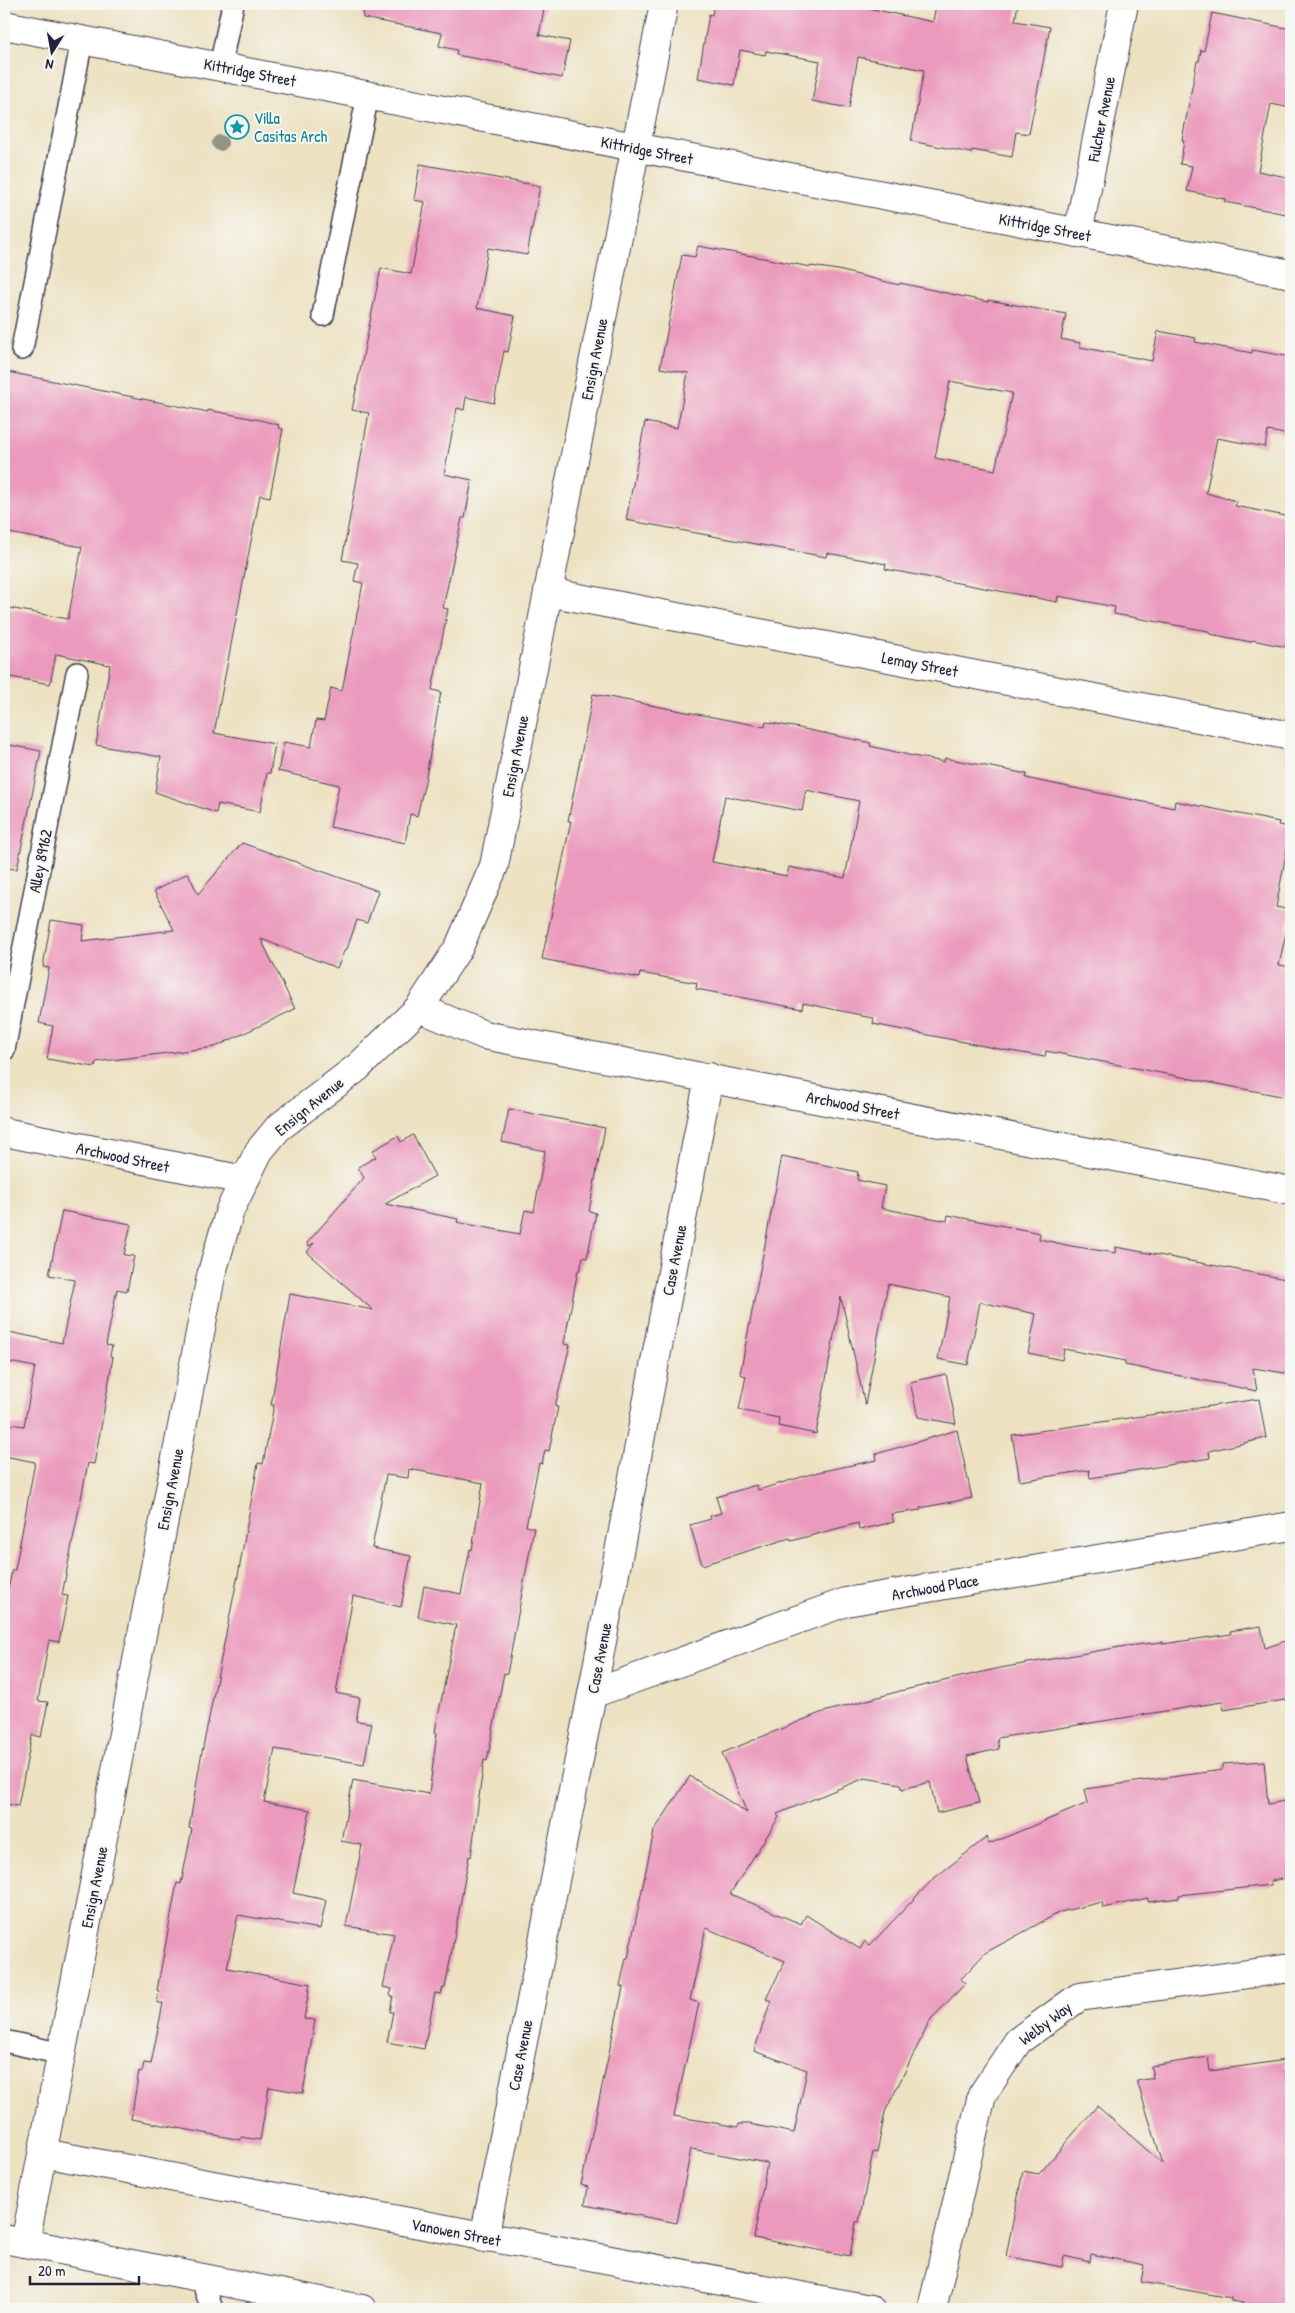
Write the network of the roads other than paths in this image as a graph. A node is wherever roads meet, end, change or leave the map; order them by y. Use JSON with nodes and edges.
{"nodes":[{"id":1,"x":233,"y":4,"type":"edge"},
{"id":2,"x":664,"y":4,"type":"edge"},
{"id":3,"x":1124,"y":4,"type":"edge"},
{"id":4,"x":4,"y":25,"type":"edge"},
{"id":5,"x":82,"y":40,"type":"junction"},
{"id":6,"x":220,"y":66,"type":"junction"},
{"id":7,"x":368,"y":95,"type":"junction"},
{"id":8,"x":636,"y":148,"type":"junction"},
{"id":9,"x":1078,"y":233,"type":"junction"},
{"id":10,"x":1291,"y":274,"type":"edge"},
{"id":11,"x":323,"y":315,"type":"dead end"},
{"id":12,"x":22,"y":349,"type":"dead end"},
{"id":13,"x":548,"y":592,"type":"junction"},
{"id":14,"x":77,"y":673,"type":"dead end"},
{"id":15,"x":1291,"y":736,"type":"edge"},
{"id":16,"x":419,"y":1008,"type":"junction"},
{"id":17,"x":4,"y":1050,"type":"edge"},
{"id":18,"x":709,"y":1077,"type":"junction"},
{"id":19,"x":4,"y":1132,"type":"edge"},
{"id":20,"x":244,"y":1180,"type":"junction"},
{"id":21,"x":1291,"y":1191,"type":"edge"},
{"id":22,"x":1291,"y":1526,"type":"edge"},
{"id":23,"x":592,"y":1694,"type":"junction"},
{"id":24,"x":1291,"y":1968,"type":"edge"},
{"id":25,"x":4,"y":2041,"type":"edge"},
{"id":26,"x":62,"y":2054,"type":"junction"},
{"id":27,"x":43,"y":2153,"type":"junction"},
{"id":28,"x":484,"y":2238,"type":"junction"},
{"id":29,"x":14,"y":2241,"type":"edge"},
{"id":30,"x":201,"y":2278,"type":"junction"},
{"id":31,"x":212,"y":2309,"type":"edge"},
{"id":32,"x":362,"y":2309,"type":"edge"},
{"id":33,"x":870,"y":2309,"type":"edge"},
{"id":34,"x":932,"y":2309,"type":"edge"}],
"edges":[{"from":1,"to":6,"type":"lane"},
{"from":2,"to":8,"type":"street","name":"Ensign Avenue"},
{"from":3,"to":9,"type":"street","name":"Fulcher Avenue"},
{"from":4,"to":5,"type":"street","name":"Kittridge Street"},
{"from":5,"to":6,"type":"street","name":"Kittridge Street"},
{"from":5,"to":12,"type":"lane"},
{"from":6,"to":7,"type":"street","name":"Kittridge Street"},
{"from":7,"to":8,"type":"street","name":"Kittridge Street"},
{"from":7,"to":11,"type":"lane"},
{"from":8,"to":9,"type":"street","name":"Kittridge Street"},
{"from":8,"to":13,"type":"street","name":"Ensign Avenue"},
{"from":9,"to":10,"type":"street","name":"Kittridge Street"},
{"from":13,"to":15,"type":"street","name":"Lemay Street"},
{"from":13,"to":16,"type":"street","name":"Ensign Avenue"},
{"from":14,"to":17,"type":"lane","name":"Alley 89162"},
{"from":16,"to":18,"type":"street","name":"Archwood Street"},
{"from":16,"to":20,"type":"street","name":"Ensign Avenue"},
{"from":18,"to":21,"type":"street","name":"Archwood Street"},
{"from":18,"to":23,"type":"street","name":"Case Avenue"},
{"from":19,"to":20,"type":"street","name":"Archwood Street"},
{"from":20,"to":26,"type":"street","name":"Ensign Avenue"},
{"from":22,"to":23,"type":"street","name":"Archwood Place"},
{"from":23,"to":28,"type":"street","name":"Case Avenue"},
{"from":24,"to":34,"type":"street","name":"Welby Way"},
{"from":25,"to":26,"type":"lane"},
{"from":26,"to":27,"type":"street","name":"Ensign Avenue"},
{"from":27,"to":28,"type":"street","name":"Vanowen Street"},
{"from":27,"to":29,"type":"street","name":"Ensign Avenue"},
{"from":28,"to":33,"type":"street","name":"Vanowen Street"},
{"from":29,"to":30,"type":"street"},
{"from":30,"to":31,"type":"lane"},
{"from":30,"to":32,"type":"street"}]}
